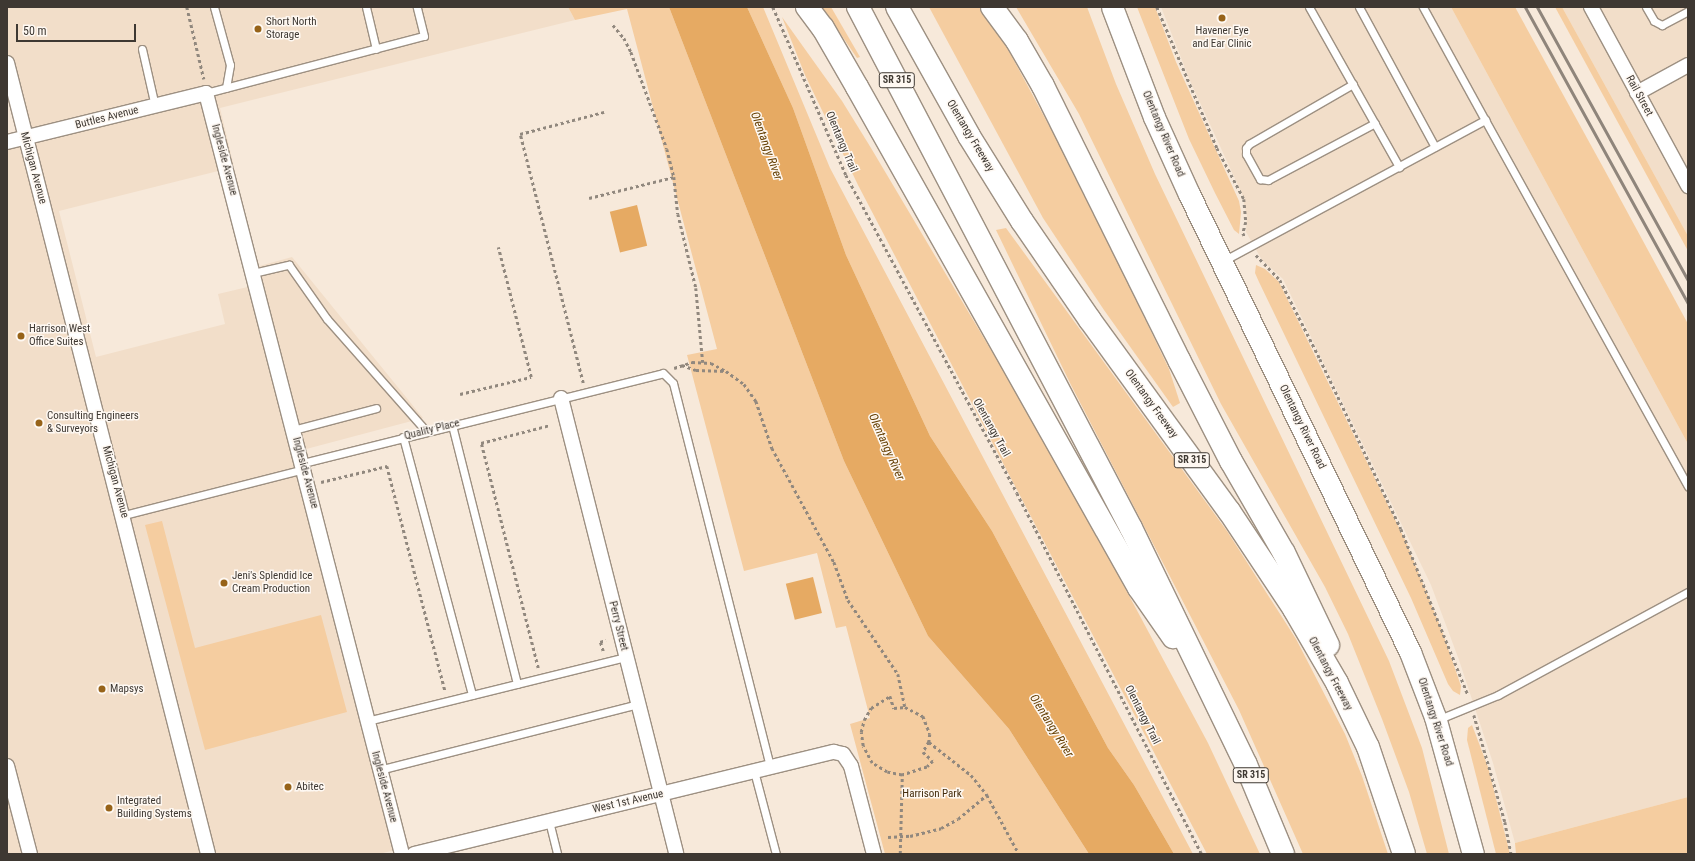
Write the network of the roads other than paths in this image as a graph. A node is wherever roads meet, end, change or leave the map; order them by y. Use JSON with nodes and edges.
{"nodes":[{"id":1,"x":214,"y":7,"type":"edge"},
{"id":2,"x":366,"y":7,"type":"edge"},
{"id":3,"x":417,"y":7,"type":"edge"},
{"id":4,"x":794,"y":7,"type":"edge"},
{"id":5,"x":807,"y":7,"type":"edge"},
{"id":6,"x":858,"y":7,"type":"edge"},
{"id":7,"x":897,"y":7,"type":"edge"},
{"id":8,"x":913,"y":7,"type":"edge"},
{"id":9,"x":992,"y":7,"type":"edge"},
{"id":10,"x":1112,"y":7,"type":"edge"},
{"id":11,"x":1309,"y":7,"type":"edge"},
{"id":12,"x":1359,"y":7,"type":"edge"},
{"id":13,"x":1423,"y":7,"type":"edge"},
{"id":14,"x":1591,"y":7,"type":"edge"},
{"id":15,"x":1646,"y":7,"type":"edge"},
{"id":16,"x":1688,"y":11,"type":"edge"},
{"id":17,"x":142,"y":49,"type":"dead end"},
{"id":18,"x":376,"y":49,"type":"junction"},
{"id":19,"x":7,"y":64,"type":"edge"},
{"id":20,"x":1688,"y":65,"type":"edge"},
{"id":21,"x":1353,"y":84,"type":"junction"},
{"id":22,"x":857,"y":87,"type":"junction"},
{"id":23,"x":226,"y":88,"type":"junction"},
{"id":24,"x":206,"y":93,"type":"junction"},
{"id":25,"x":1637,"y":93,"type":"junction"},
{"id":26,"x":155,"y":106,"type":"junction"},
{"id":27,"x":1485,"y":120,"type":"junction"},
{"id":28,"x":1375,"y":123,"type":"junction"},
{"id":29,"x":969,"y":136,"type":"junction"},
{"id":30,"x":25,"y":138,"type":"junction"},
{"id":31,"x":7,"y":142,"type":"edge"},
{"id":32,"x":1436,"y":147,"type":"junction"},
{"id":33,"x":1399,"y":167,"type":"junction"},
{"id":34,"x":1688,"y":186,"type":"edge"},
{"id":35,"x":1222,"y":262,"type":"junction"},
{"id":36,"x":253,"y":273,"type":"junction"},
{"id":37,"x":561,"y":398,"type":"junction"},
{"id":38,"x":376,"y":408,"type":"dead end"},
{"id":39,"x":452,"y":425,"type":"junction"},
{"id":40,"x":293,"y":430,"type":"junction"},
{"id":41,"x":426,"y":431,"type":"junction"},
{"id":42,"x":403,"y":437,"type":"junction"},
{"id":43,"x":303,"y":466,"type":"junction"},
{"id":44,"x":1688,"y":486,"type":"edge"},
{"id":45,"x":124,"y":516,"type":"junction"},
{"id":46,"x":1688,"y":592,"type":"edge"},
{"id":47,"x":625,"y":657,"type":"junction"},
{"id":48,"x":517,"y":684,"type":"junction"},
{"id":49,"x":472,"y":695,"type":"junction"},
{"id":50,"x":1215,"y":698,"type":"junction"},
{"id":51,"x":638,"y":704,"type":"junction"},
{"id":52,"x":1436,"y":720,"type":"junction"},
{"id":53,"x":367,"y":721,"type":"junction"},
{"id":54,"x":1368,"y":747,"type":"junction"},
{"id":55,"x":7,"y":766,"type":"edge"},
{"id":56,"x":770,"y":767,"type":"junction"},
{"id":57,"x":380,"y":770,"type":"junction"},
{"id":58,"x":754,"y":771,"type":"junction"},
{"id":59,"x":661,"y":795,"type":"junction"},
{"id":60,"x":549,"y":820,"type":"junction"},
{"id":61,"x":434,"y":852,"type":"edge"},
{"id":62,"x":30,"y":854,"type":"edge"},
{"id":63,"x":208,"y":854,"type":"edge"},
{"id":64,"x":402,"y":854,"type":"edge"},
{"id":65,"x":414,"y":854,"type":"edge"},
{"id":66,"x":557,"y":854,"type":"edge"},
{"id":67,"x":676,"y":854,"type":"edge"},
{"id":68,"x":776,"y":854,"type":"edge"},
{"id":69,"x":874,"y":854,"type":"edge"},
{"id":70,"x":1283,"y":854,"type":"edge"},
{"id":71,"x":1404,"y":854,"type":"edge"},
{"id":72,"x":1473,"y":854,"type":"edge"}],
"edges":[{"from":1,"to":23,"type":"lane"},
{"from":2,"to":18,"type":"lane"},
{"from":3,"to":18,"type":"lane"},
{"from":4,"to":22,"type":"highway"},
{"from":5,"to":22,"type":"highway"},
{"from":6,"to":50,"type":"highway","number":"SR 315"},
{"from":7,"to":29,"type":"highway","name":"Olentangy Freeway","number":"SR 315"},
{"from":8,"to":29,"type":"highway"},
{"from":9,"to":54,"type":"highway"},
{"from":10,"to":35,"type":"main road","name":"Olentangy River Road"},
{"from":11,"to":21,"type":"lane"},
{"from":12,"to":32,"type":"lane"},
{"from":13,"to":27,"type":"lane"},
{"from":14,"to":25,"type":"street","name":"Rail Street"},
{"from":15,"to":16,"type":"lane"},
{"from":17,"to":26,"type":"lane"},
{"from":18,"to":23,"type":"lane"},
{"from":19,"to":30,"type":"street","name":"Michigan Avenue"},
{"from":20,"to":25,"type":"street"},
{"from":21,"to":28,"type":"lane"},
{"from":21,"to":28,"type":"lane"},
{"from":22,"to":50,"type":"highway"},
{"from":23,"to":24,"type":"lane"},
{"from":24,"to":26,"type":"street","name":"Buttles Avenue"},
{"from":24,"to":36,"type":"street","name":"Ingleside Avenue"},
{"from":25,"to":34,"type":"street","name":"Rail Street"},
{"from":26,"to":30,"type":"street","name":"Buttles Avenue"},
{"from":27,"to":32,"type":"lane"},
{"from":27,"to":44,"type":"lane"},
{"from":28,"to":33,"type":"lane"},
{"from":29,"to":54,"type":"highway","name":"Olentangy Freeway","number":"SR 315"},
{"from":30,"to":31,"type":"street","name":"Buttles Avenue"},
{"from":30,"to":45,"type":"street","name":"Michigan Avenue"},
{"from":32,"to":33,"type":"lane"},
{"from":33,"to":35,"type":"lane"},
{"from":35,"to":52,"type":"main road","name":"Olentangy River Road"},
{"from":36,"to":40,"type":"street","name":"Ingleside Avenue"},
{"from":36,"to":41,"type":"lane"},
{"from":37,"to":39,"type":"lane","name":"Quality Place"},
{"from":37,"to":47,"type":"street","name":"Perry Street"},
{"from":37,"to":56,"type":"lane","name":"Quality Place"},
{"from":38,"to":40,"type":"lane"},
{"from":39,"to":41,"type":"lane","name":"Quality Place"},
{"from":39,"to":48,"type":"lane"},
{"from":40,"to":43,"type":"street","name":"Ingleside Avenue"},
{"from":41,"to":42,"type":"lane","name":"Quality Place"},
{"from":42,"to":43,"type":"lane","name":"Quality Place"},
{"from":42,"to":49,"type":"lane"},
{"from":43,"to":45,"type":"lane","name":"Quality Place"},
{"from":43,"to":53,"type":"street","name":"Ingleside Avenue"},
{"from":45,"to":63,"type":"street","name":"Michigan Avenue"},
{"from":46,"to":52,"type":"lane"},
{"from":47,"to":48,"type":"lane"},
{"from":47,"to":51,"type":"street","name":"Perry Street"},
{"from":48,"to":49,"type":"lane"},
{"from":49,"to":53,"type":"lane"},
{"from":50,"to":70,"type":"highway","number":"SR 315"},
{"from":51,"to":57,"type":"lane"},
{"from":51,"to":59,"type":"street","name":"Perry Street"},
{"from":52,"to":72,"type":"main road","name":"Olentangy River Road"},
{"from":53,"to":57,"type":"street","name":"Ingleside Avenue"},
{"from":54,"to":71,"type":"highway","name":"Olentangy Freeway","number":"SR 315"},
{"from":55,"to":62,"type":"street"},
{"from":56,"to":58,"type":"street","name":"West 1st Avenue"},
{"from":56,"to":69,"type":"street","name":"West 1st Avenue"},
{"from":57,"to":64,"type":"street","name":"Ingleside Avenue"},
{"from":58,"to":59,"type":"street","name":"West 1st Avenue"},
{"from":58,"to":68,"type":"lane"},
{"from":59,"to":60,"type":"street","name":"West 1st Avenue"},
{"from":59,"to":67,"type":"street","name":"Perry Street"},
{"from":60,"to":61,"type":"street","name":"West 1st Avenue"},
{"from":60,"to":66,"type":"lane"},
{"from":61,"to":65,"type":"street","name":"West 1st Avenue"}]}
